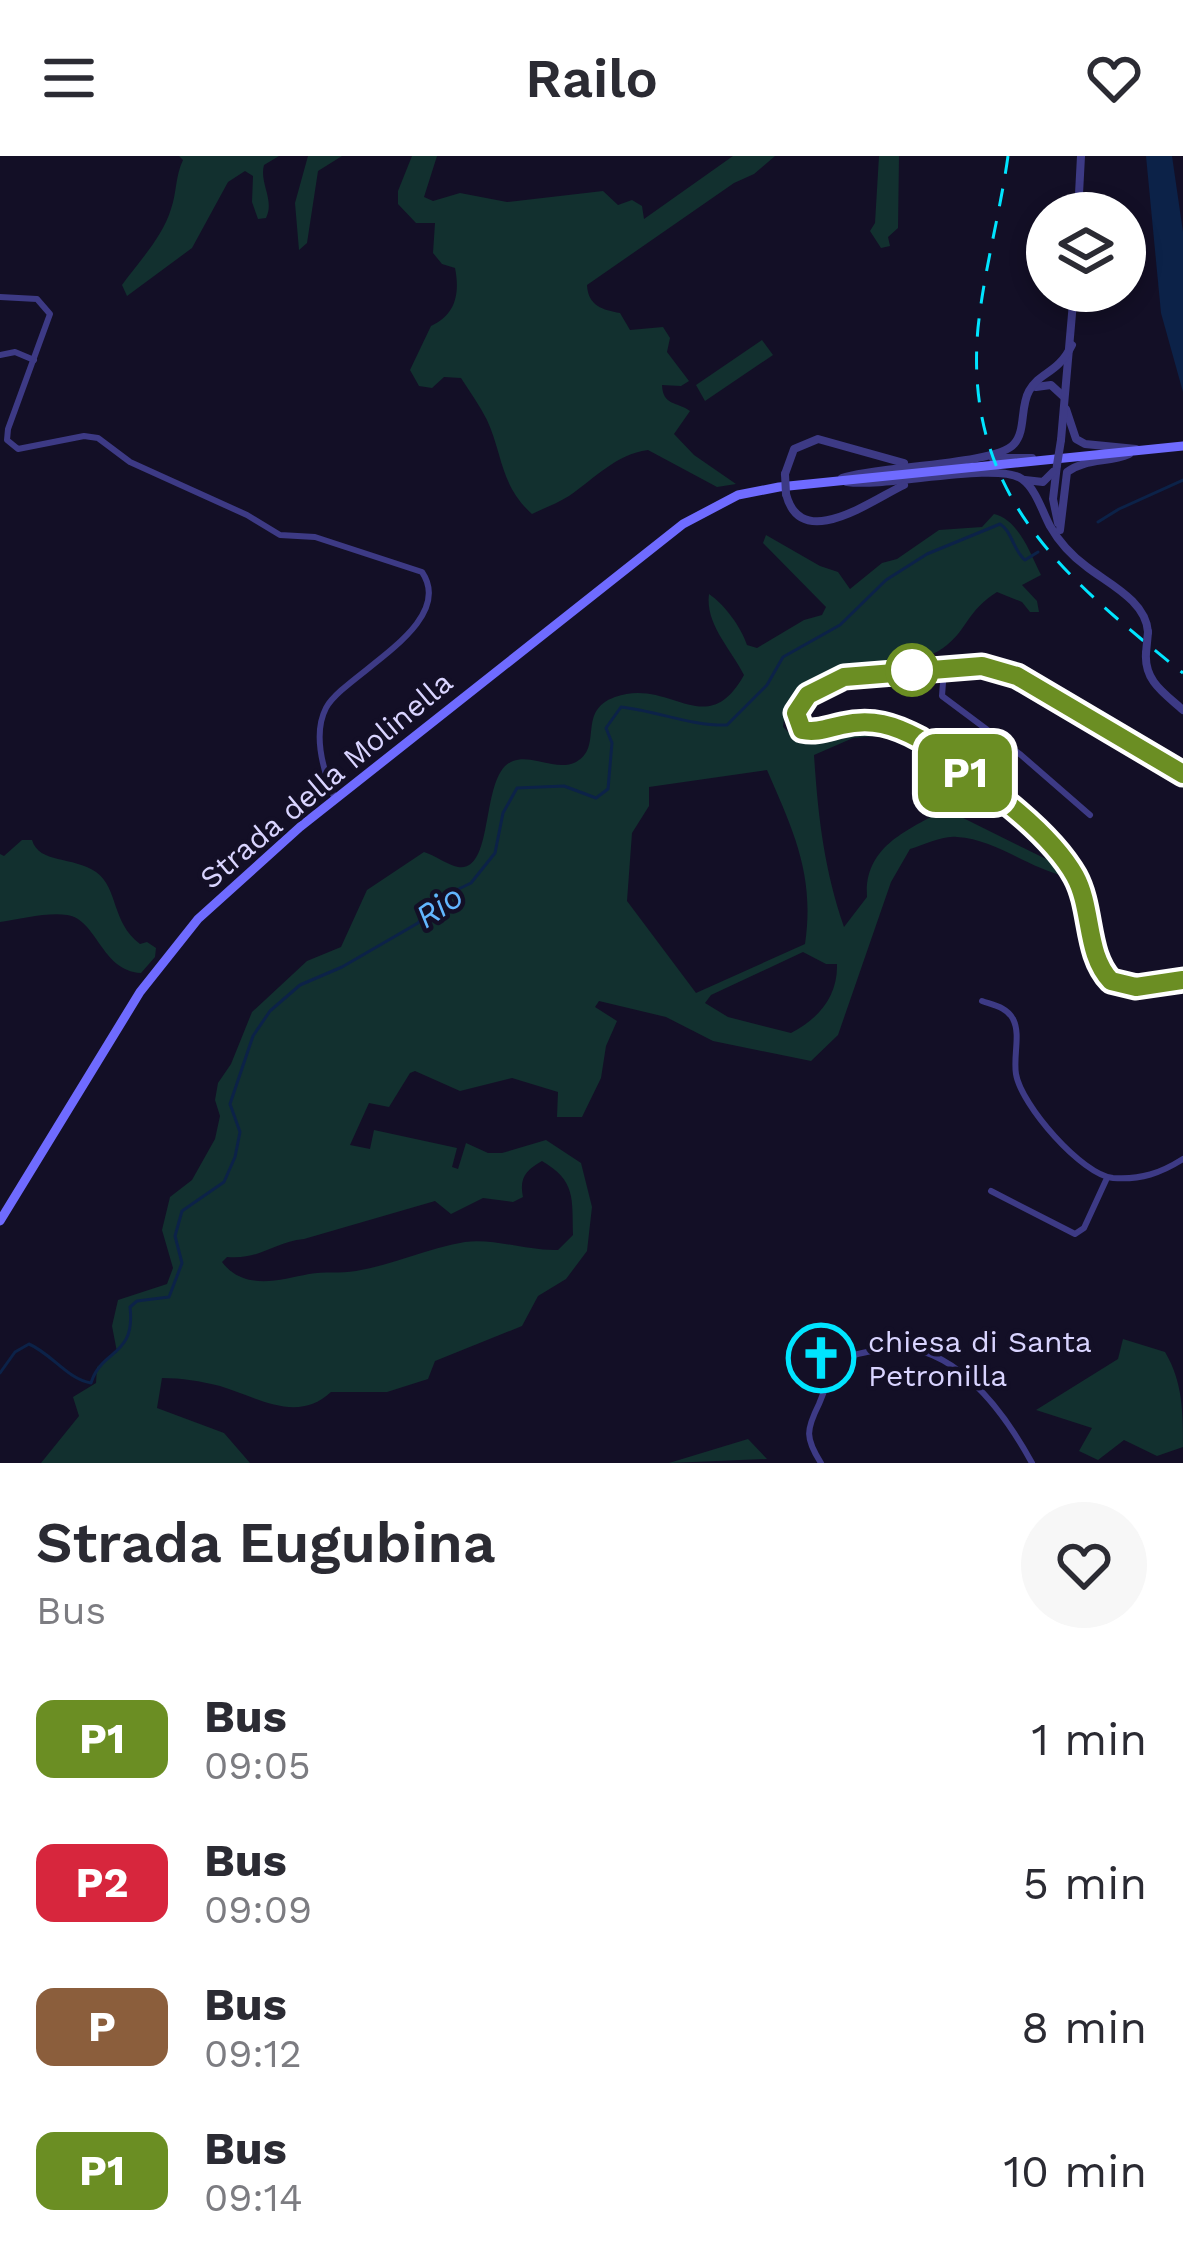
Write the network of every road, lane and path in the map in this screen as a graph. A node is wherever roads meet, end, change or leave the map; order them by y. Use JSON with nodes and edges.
{"nodes":[{"id":1,"x":1081,"y":156,"type":"edge"},
{"id":2,"x":1079,"y":192,"type":"edge"},
{"id":3,"x":0,"y":297,"type":"edge"},
{"id":4,"x":1073,"y":312,"type":"edge"},
{"id":5,"x":1072,"y":345,"type":"junction"},
{"id":6,"x":0,"y":355,"type":"edge"},
{"id":7,"x":34,"y":360,"type":"junction"},
{"id":8,"x":1029,"y":390,"type":"junction"},
{"id":9,"x":1065,"y":401,"type":"junction"},
{"id":10,"x":1183,"y":446,"type":"edge"},
{"id":11,"x":1137,"y":449,"type":"junction"},
{"id":12,"x":1039,"y":458,"type":"junction"},
{"id":13,"x":964,"y":460,"type":"junction"},
{"id":14,"x":912,"y":465,"type":"junction"},
{"id":15,"x":1057,"y":466,"type":"junction"},
{"id":16,"x":966,"y":475,"type":"junction"},
{"id":17,"x":1023,"y":479,"type":"junction"},
{"id":18,"x":915,"y":480,"type":"junction"},
{"id":19,"x":833,"y":481,"type":"junction"},
{"id":20,"x":1060,"y":530,"type":"junction"},
{"id":21,"x":1067,"y":549,"type":"junction"},
{"id":22,"x":944,"y":668,"type":"junction"},
{"id":23,"x":1183,"y":710,"type":"edge"},
{"id":24,"x":1183,"y":774,"type":"edge"},
{"id":25,"x":334,"y":799,"type":"junction"},
{"id":26,"x":1090,"y":815,"type":"dead end"},
{"id":27,"x":1183,"y":980,"type":"edge"},
{"id":28,"x":982,"y":1001,"type":"dead end"},
{"id":29,"x":1183,"y":1159,"type":"edge"},
{"id":30,"x":1107,"y":1178,"type":"junction"},
{"id":31,"x":991,"y":1191,"type":"dead end"},
{"id":32,"x":0,"y":1221,"type":"edge"},
{"id":33,"x":821,"y":1463,"type":"edge"},
{"id":34,"x":1032,"y":1463,"type":"edge"}],
"edges":[{"from":1,"to":2,"type":"street"},
{"from":3,"to":7,"type":"street"},
{"from":4,"to":5,"type":"street"},
{"from":5,"to":8,"type":"street"},
{"from":5,"to":9,"type":"street"},
{"from":6,"to":7,"type":"street"},
{"from":7,"to":25,"type":"street"},
{"from":8,"to":9,"type":"street"},
{"from":8,"to":13,"type":"street"},
{"from":9,"to":11,"type":"street"},
{"from":9,"to":15,"type":"street","bridge":true},
{"from":10,"to":11,"type":"main road","name":"Strada della Molinella"},
{"from":11,"to":12,"type":"main road","name":"Strada della Molinella"},
{"from":11,"to":20,"type":"street","name":"Strada della Molinella"},
{"from":12,"to":13,"type":"street","name":"Strada della Molinella"},
{"from":12,"to":16,"type":"street","name":"Strada della Molinella"},
{"from":12,"to":19,"type":"main road","name":"Strada della Molinella"},
{"from":13,"to":14,"type":"street","name":"Strada della Molinella"},
{"from":14,"to":18,"type":"street","bridge":true},
{"from":14,"to":19,"type":"street","name":"Strada della Molinella"},
{"from":15,"to":17,"type":"street"},
{"from":15,"to":20,"type":"street"},
{"from":16,"to":17,"type":"street"},
{"from":16,"to":18,"type":"street","name":"Strada della Molinella"},
{"from":17,"to":21,"type":"street"},
{"from":18,"to":19,"type":"street","name":"Strada della Molinella"},
{"from":19,"to":25,"type":"main road","name":"Strada della Molinella"},
{"from":20,"to":21,"type":"street","name":"Strada della Molinella"},
{"from":21,"to":23,"type":"street","bridge":true},
{"from":22,"to":24,"type":"street"},
{"from":22,"to":26,"type":"street"},
{"from":22,"to":27,"type":"street"},
{"from":25,"to":32,"type":"main road","name":"Strada della Molinella"},
{"from":28,"to":30,"type":"street"},
{"from":29,"to":30,"type":"street"},
{"from":30,"to":31,"type":"street"},
{"from":33,"to":34,"type":"street"}]}
